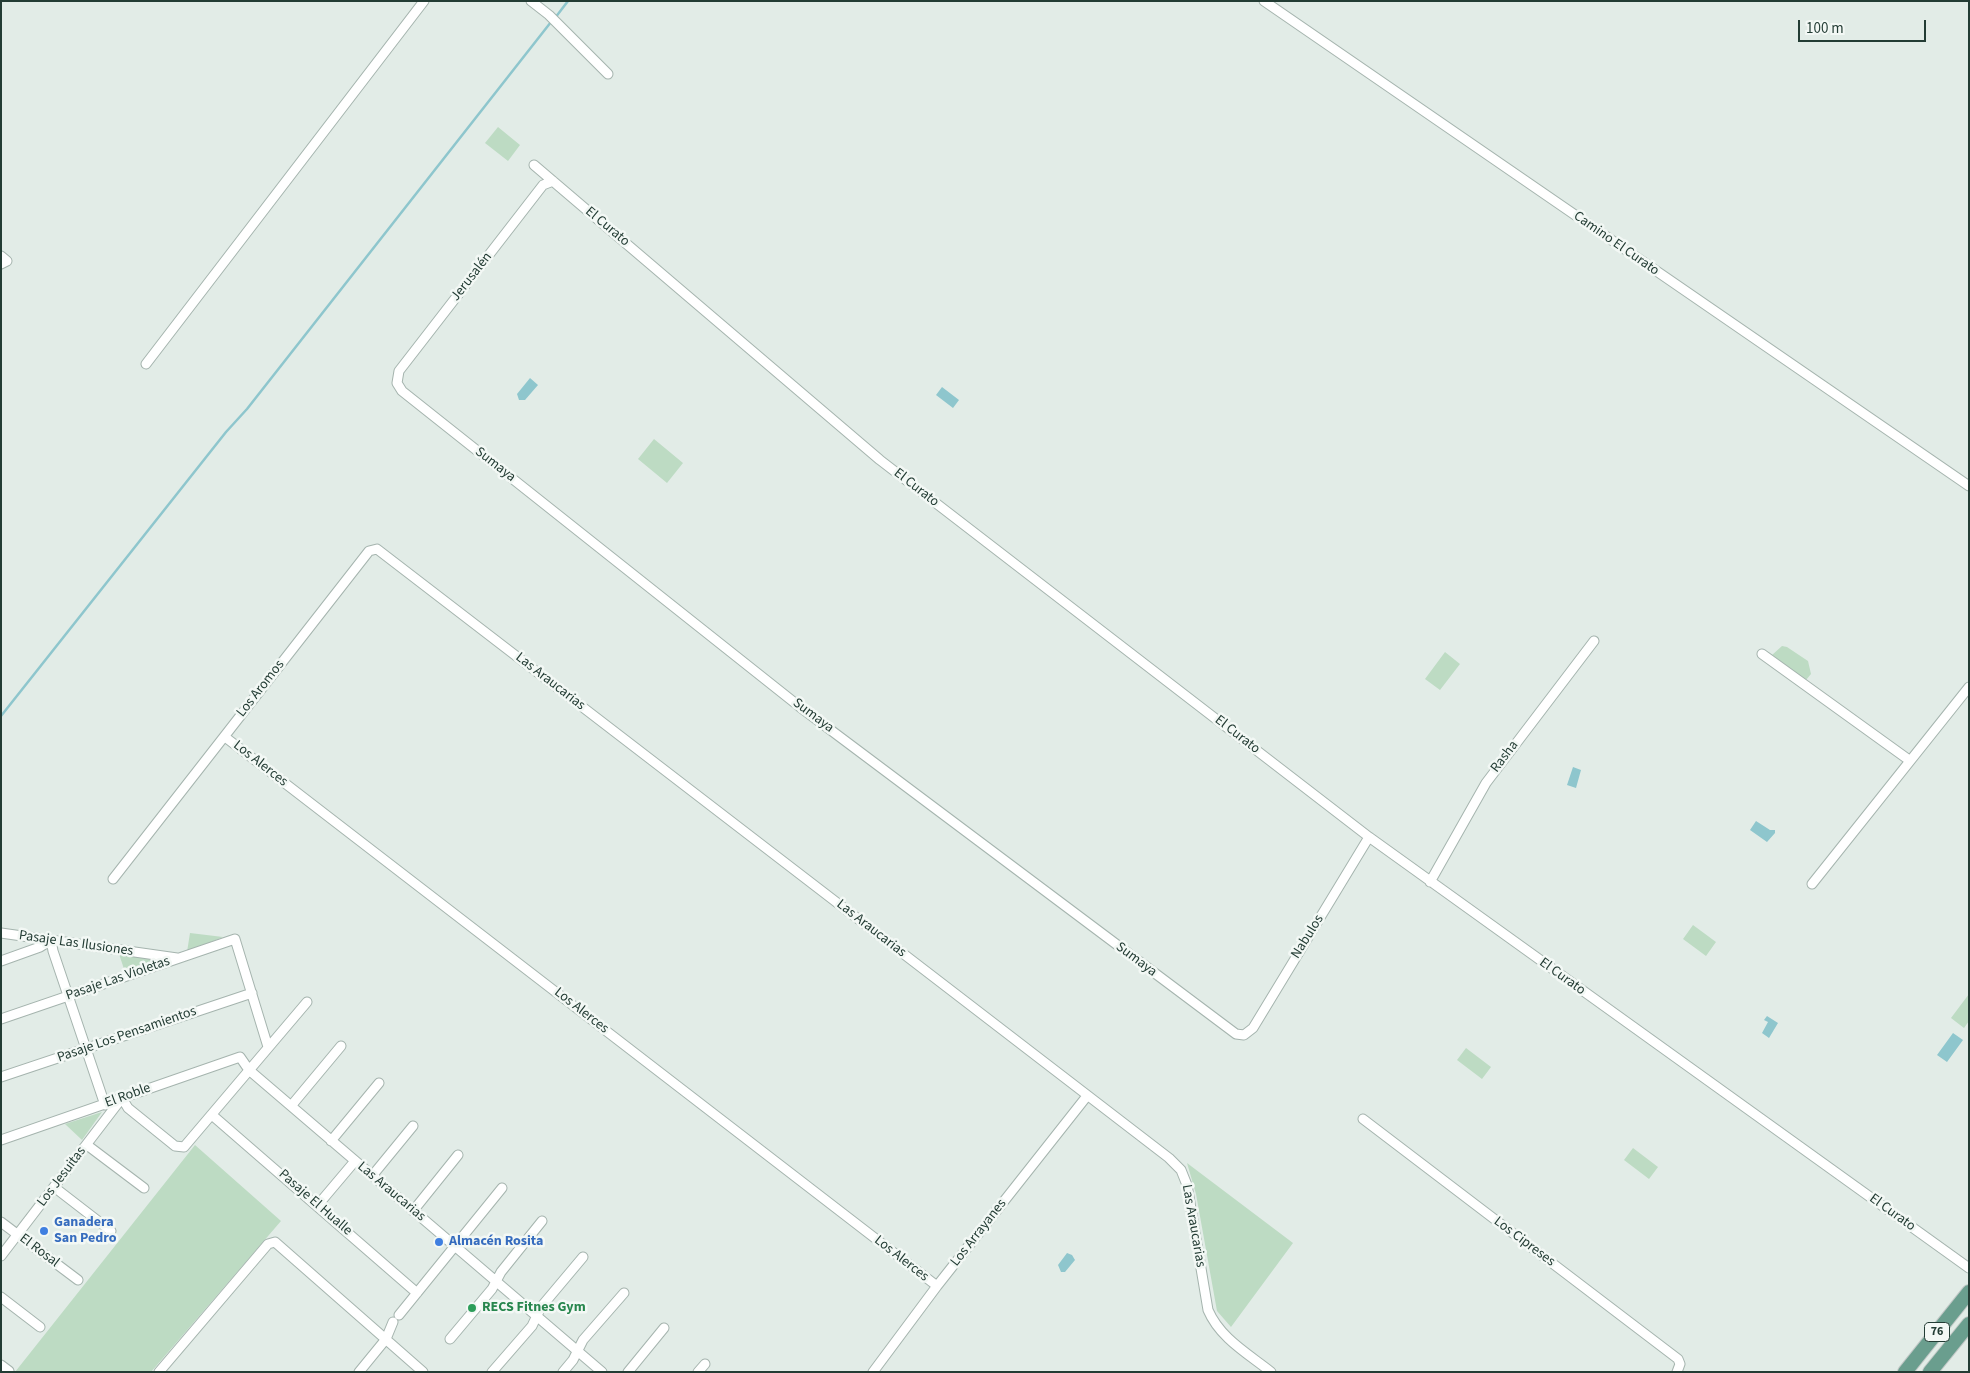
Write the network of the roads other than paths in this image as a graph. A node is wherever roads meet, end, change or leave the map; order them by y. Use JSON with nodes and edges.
{"nodes":[{"id":1,"x":424,"y":1,"type":"edge"},
{"id":2,"x":531,"y":1,"type":"edge"},
{"id":3,"x":1264,"y":1,"type":"edge"},
{"id":4,"x":608,"y":74,"type":"dead end"},
{"id":5,"x":534,"y":166,"type":"dead end"},
{"id":6,"x":553,"y":181,"type":"junction"},
{"id":7,"x":146,"y":364,"type":"dead end"},
{"id":8,"x":396,"y":379,"type":"joint"},
{"id":9,"x":1969,"y":486,"type":"edge"},
{"id":10,"x":374,"y":549,"type":"joint"},
{"id":11,"x":1594,"y":641,"type":"dead end"},
{"id":12,"x":1762,"y":654,"type":"dead end"},
{"id":13,"x":1969,"y":687,"type":"edge"},
{"id":14,"x":224,"y":736,"type":"junction"},
{"id":15,"x":1909,"y":760,"type":"junction"},
{"id":16,"x":1370,"y":838,"type":"junction"},
{"id":17,"x":113,"y":879,"type":"dead end"},
{"id":18,"x":1430,"y":882,"type":"junction"},
{"id":19,"x":1812,"y":884,"type":"dead end"},
{"id":20,"x":1,"y":933,"type":"edge"},
{"id":21,"x":51,"y":940,"type":"junction"},
{"id":22,"x":180,"y":958,"type":"junction"},
{"id":23,"x":1,"y":961,"type":"edge"},
{"id":24,"x":252,"y":993,"type":"junction"},
{"id":25,"x":68,"y":996,"type":"junction"},
{"id":26,"x":307,"y":1002,"type":"dead end"},
{"id":27,"x":1,"y":1019,"type":"edge"},
{"id":28,"x":1244,"y":1035,"type":"joint"},
{"id":29,"x":341,"y":1046,"type":"dead end"},
{"id":30,"x":268,"y":1047,"type":"junction"},
{"id":31,"x":86,"y":1049,"type":"junction"},
{"id":32,"x":249,"y":1070,"type":"junction"},
{"id":33,"x":1,"y":1077,"type":"edge"},
{"id":34,"x":380,"y":1083,"type":"dead end"},
{"id":35,"x":1087,"y":1096,"type":"junction"},
{"id":36,"x":122,"y":1098,"type":"junction"},
{"id":37,"x":105,"y":1105,"type":"junction"},
{"id":38,"x":291,"y":1106,"type":"junction"},
{"id":39,"x":212,"y":1114,"type":"junction"},
{"id":40,"x":1363,"y":1119,"type":"dead end"},
{"id":41,"x":413,"y":1126,"type":"dead end"},
{"id":42,"x":1,"y":1140,"type":"edge"},
{"id":43,"x":331,"y":1140,"type":"junction"},
{"id":44,"x":87,"y":1145,"type":"junction"},
{"id":45,"x":458,"y":1155,"type":"dead end"},
{"id":46,"x":355,"y":1161,"type":"junction"},
{"id":47,"x":372,"y":1176,"type":"junction"},
{"id":48,"x":54,"y":1187,"type":"junction"},
{"id":49,"x":144,"y":1188,"type":"dead end"},
{"id":50,"x":502,"y":1188,"type":"dead end"},
{"id":51,"x":317,"y":1206,"type":"junction"},
{"id":52,"x":413,"y":1211,"type":"junction"},
{"id":53,"x":542,"y":1221,"type":"dead end"},
{"id":54,"x":1,"y":1222,"type":"edge"},
{"id":55,"x":111,"y":1231,"type":"dead end"},
{"id":56,"x":18,"y":1235,"type":"junction"},
{"id":57,"x":455,"y":1246,"type":"junction"},
{"id":58,"x":1,"y":1256,"type":"edge"},
{"id":59,"x":583,"y":1257,"type":"dead end"},
{"id":60,"x":1969,"y":1268,"type":"edge"},
{"id":61,"x":78,"y":1280,"type":"dead end"},
{"id":62,"x":496,"y":1281,"type":"junction"},
{"id":63,"x":936,"y":1286,"type":"junction"},
{"id":64,"x":417,"y":1292,"type":"junction"},
{"id":65,"x":1969,"y":1292,"type":"edge"},
{"id":66,"x":624,"y":1294,"type":"dead end"},
{"id":67,"x":1,"y":1297,"type":"edge"},
{"id":68,"x":399,"y":1314,"type":"dead end"},
{"id":69,"x":536,"y":1316,"type":"junction"},
{"id":70,"x":393,"y":1322,"type":"dead end"},
{"id":71,"x":1969,"y":1324,"type":"edge"},
{"id":72,"x":40,"y":1327,"type":"dead end"},
{"id":73,"x":664,"y":1328,"type":"dead end"},
{"id":74,"x":386,"y":1339,"type":"junction"},
{"id":75,"x":450,"y":1339,"type":"dead end"},
{"id":76,"x":577,"y":1351,"type":"junction"},
{"id":77,"x":705,"y":1364,"type":"dead end"},
{"id":78,"x":1678,"y":1370,"type":"edge"},
{"id":79,"x":159,"y":1372,"type":"edge"},
{"id":80,"x":360,"y":1372,"type":"edge"},
{"id":81,"x":423,"y":1372,"type":"edge"},
{"id":82,"x":492,"y":1372,"type":"edge"},
{"id":83,"x":563,"y":1372,"type":"edge"},
{"id":84,"x":602,"y":1372,"type":"edge"},
{"id":85,"x":628,"y":1372,"type":"edge"},
{"id":86,"x":698,"y":1372,"type":"edge"},
{"id":87,"x":873,"y":1372,"type":"edge"},
{"id":88,"x":1271,"y":1372,"type":"edge"},
{"id":89,"x":1905,"y":1372,"type":"edge"},
{"id":90,"x":1930,"y":1372,"type":"edge"}],
"edges":[{"from":1,"to":7,"type":"street"},
{"from":2,"to":4,"type":"street"},
{"from":3,"to":9,"type":"street","name":"Camino El Curato"},
{"from":5,"to":6,"type":"street","name":"El Curato"},
{"from":6,"to":8,"type":"street","name":"Jerusalén"},
{"from":6,"to":16,"type":"street","name":"El Curato"},
{"from":8,"to":28,"type":"street","name":"Sumaya"},
{"from":10,"to":14,"type":"street","name":"Los Aromos"},
{"from":10,"to":35,"type":"street","name":"Las Araucarias"},
{"from":11,"to":18,"type":"street","name":"Rasha"},
{"from":12,"to":15,"type":"street"},
{"from":13,"to":15,"type":"street"},
{"from":14,"to":17,"type":"street","name":"Los Aromos"},
{"from":14,"to":63,"type":"street","name":"Los Alerces"},
{"from":15,"to":19,"type":"street"},
{"from":16,"to":18,"type":"street","name":"El Curato"},
{"from":16,"to":28,"type":"street","name":"Nabulos"},
{"from":18,"to":60,"type":"street","name":"El Curato"},
{"from":20,"to":21,"type":"street","name":"Pasaje Las Ilusiones"},
{"from":21,"to":22,"type":"street","name":"Pasaje Las Ilusiones"},
{"from":21,"to":23,"type":"street"},
{"from":21,"to":25,"type":"street"},
{"from":22,"to":24,"type":"street","name":"Pasaje Las Violetas"},
{"from":22,"to":25,"type":"street","name":"Pasaje Las Violetas"},
{"from":24,"to":30,"type":"street"},
{"from":24,"to":31,"type":"street","name":"Pasaje Los Pensamientos"},
{"from":25,"to":27,"type":"street","name":"Pasaje Las Violetas"},
{"from":25,"to":31,"type":"street"},
{"from":26,"to":30,"type":"street"},
{"from":29,"to":38,"type":"street"},
{"from":30,"to":32,"type":"street"},
{"from":31,"to":33,"type":"street","name":"Pasaje Los Pensamientos"},
{"from":31,"to":37,"type":"street"},
{"from":32,"to":36,"type":"street","name":"El Roble"},
{"from":32,"to":38,"type":"street","name":"Las Araucarias"},
{"from":32,"to":39,"type":"street"},
{"from":34,"to":43,"type":"street"},
{"from":35,"to":63,"type":"street","name":"Los Arrayanes"},
{"from":35,"to":88,"type":"street","name":"Las Araucarias"},
{"from":36,"to":37,"type":"street","name":"El Roble"},
{"from":36,"to":39,"type":"street"},
{"from":36,"to":44,"type":"street","name":"Los Jesuitas"},
{"from":37,"to":42,"type":"street","name":"El Roble"},
{"from":38,"to":43,"type":"street","name":"Las Araucarias"},
{"from":39,"to":51,"type":"street","name":"Pasaje El Hualle"},
{"from":40,"to":78,"type":"street","name":"Los Cipreses"},
{"from":41,"to":47,"type":"street"},
{"from":43,"to":46,"type":"street","name":"Las Araucarias"},
{"from":44,"to":48,"type":"street","name":"Los Jesuitas"},
{"from":44,"to":49,"type":"street"},
{"from":45,"to":52,"type":"street"},
{"from":46,"to":47,"type":"street","name":"Las Araucarias"},
{"from":46,"to":51,"type":"street"},
{"from":47,"to":52,"type":"street","name":"Las Araucarias"},
{"from":48,"to":55,"type":"street"},
{"from":48,"to":56,"type":"street","name":"Los Jesuitas"},
{"from":50,"to":57,"type":"street"},
{"from":51,"to":64,"type":"street","name":"Pasaje El Hualle"},
{"from":52,"to":57,"type":"street","name":"Las Araucarias"},
{"from":53,"to":62,"type":"street"},
{"from":54,"to":56,"type":"street","name":"El Rosal"},
{"from":56,"to":58,"type":"street","name":"Los Jesuitas"},
{"from":56,"to":61,"type":"street","name":"El Rosal"},
{"from":57,"to":62,"type":"street","name":"Las Araucarias"},
{"from":57,"to":64,"type":"street"},
{"from":59,"to":69,"type":"street"},
{"from":62,"to":69,"type":"street","name":"Las Araucarias"},
{"from":62,"to":75,"type":"street"},
{"from":63,"to":87,"type":"street","name":"Los Arrayanes"},
{"from":64,"to":68,"type":"street"},
{"from":65,"to":89,"type":"main road","number":"76"},
{"from":66,"to":76,"type":"street"},
{"from":67,"to":72,"type":"street"},
{"from":69,"to":76,"type":"street","name":"Las Araucarias"},
{"from":69,"to":82,"type":"street"},
{"from":70,"to":74,"type":"street"},
{"from":71,"to":90,"type":"main road","number":"76"},
{"from":73,"to":85,"type":"street"},
{"from":74,"to":79,"type":"street"},
{"from":74,"to":80,"type":"street"},
{"from":74,"to":81,"type":"street"},
{"from":76,"to":83,"type":"street"},
{"from":76,"to":84,"type":"street","name":"Las Araucarias"},
{"from":77,"to":86,"type":"street"}]}
